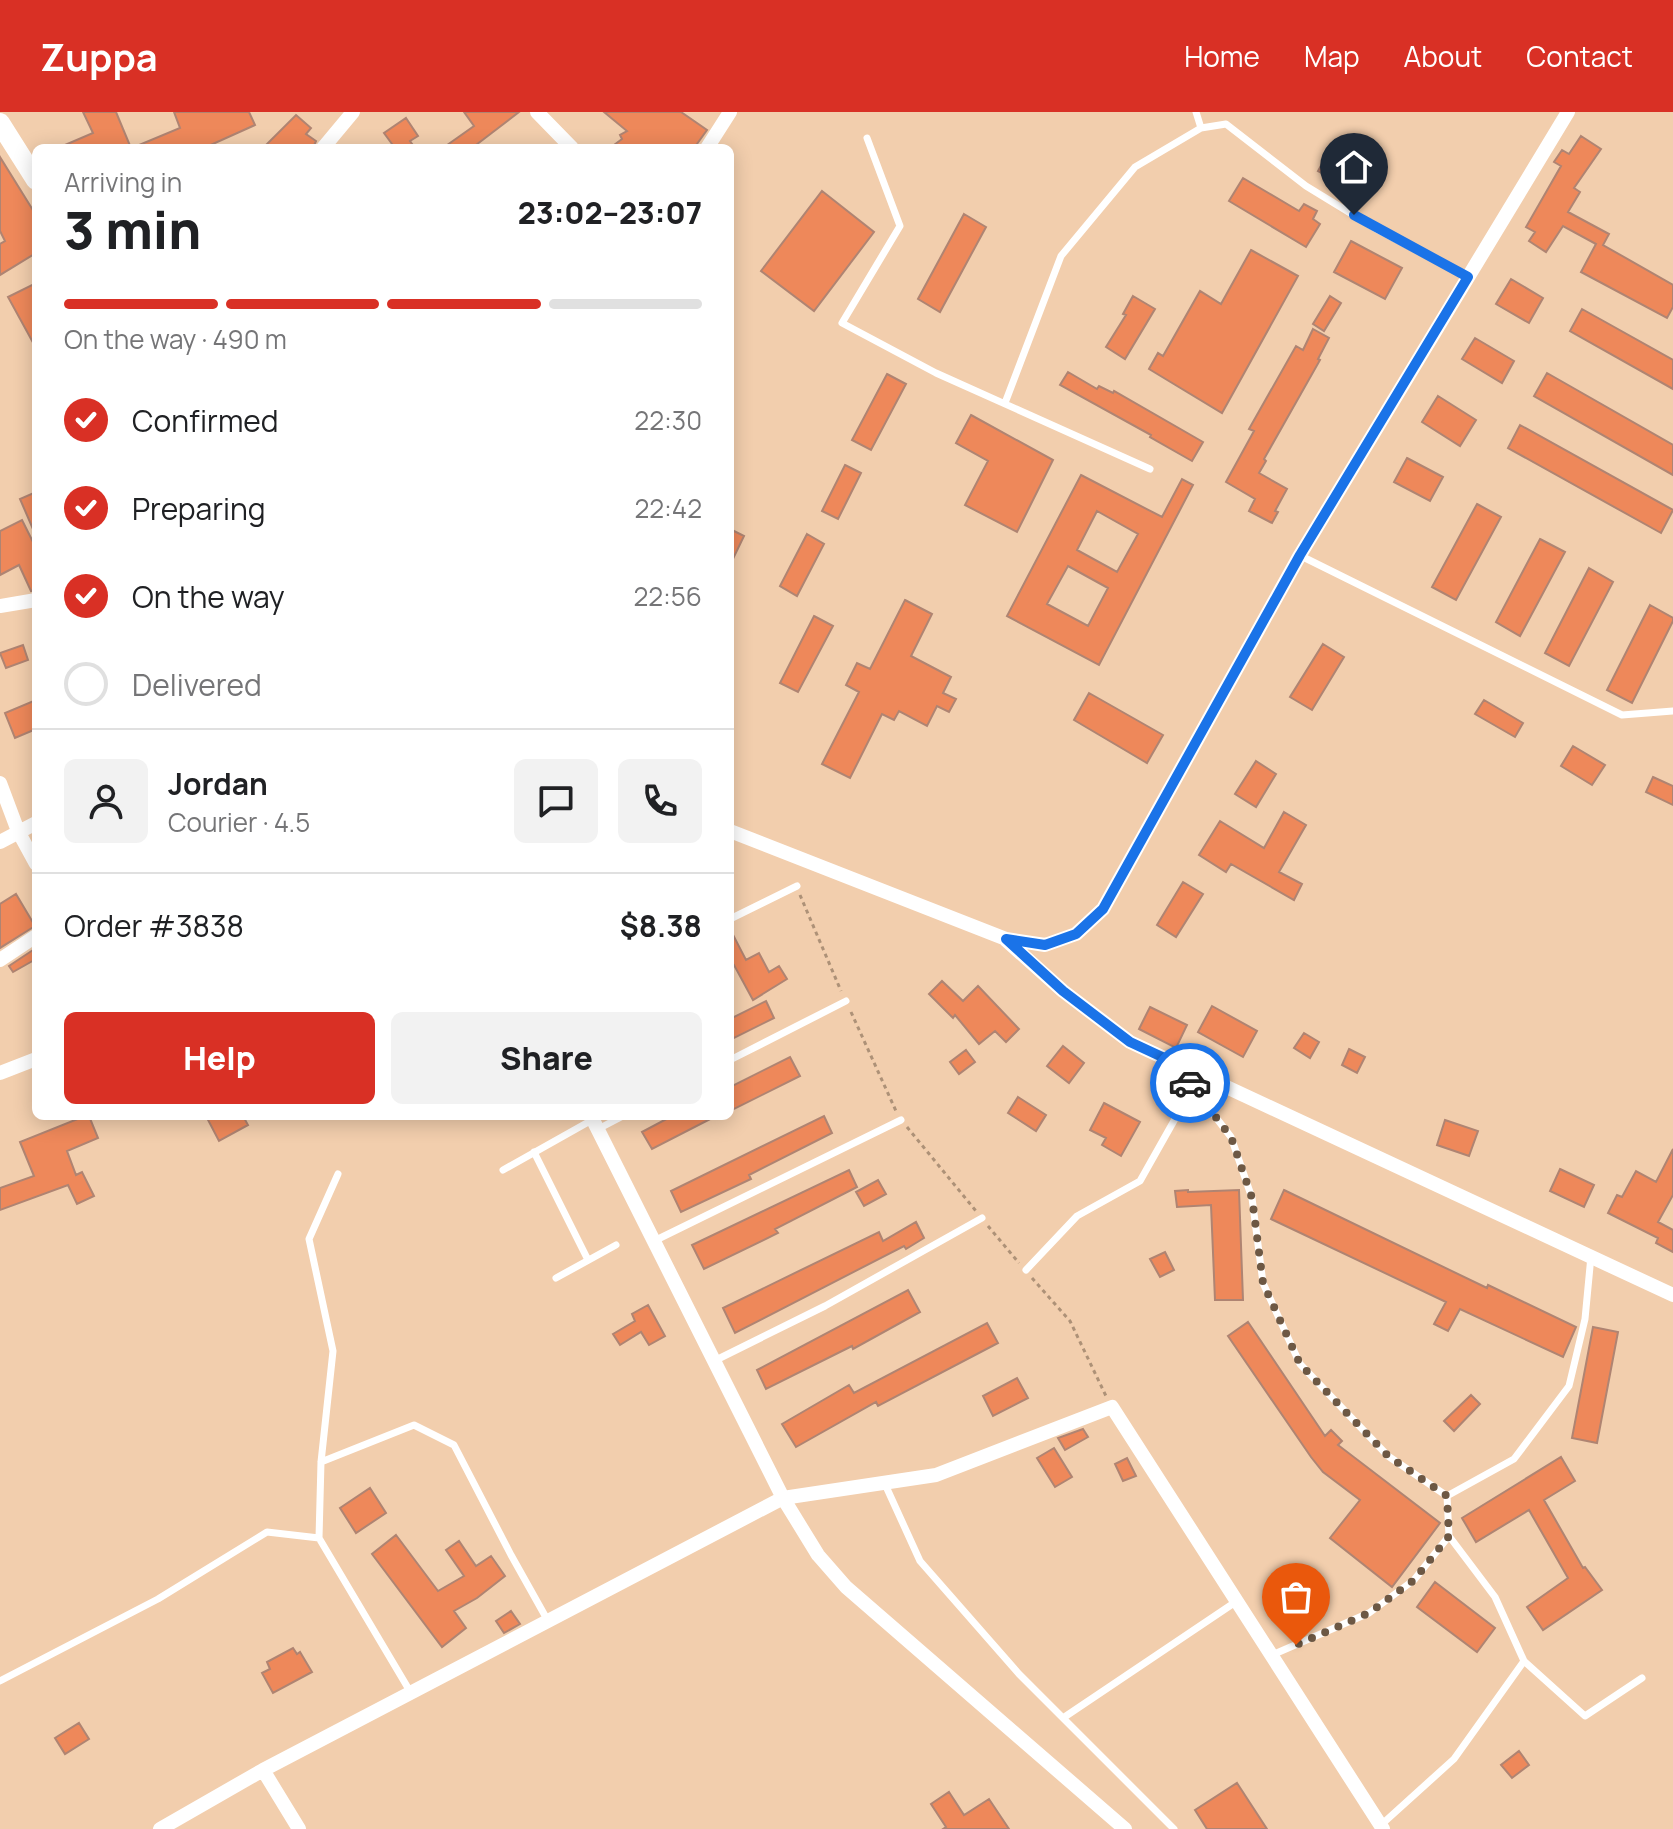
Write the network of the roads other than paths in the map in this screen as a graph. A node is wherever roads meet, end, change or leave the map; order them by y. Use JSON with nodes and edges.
{"nodes":[{"id":1,"x":353,"y":112,"type":"edge"},
{"id":2,"x":537,"y":112,"type":"edge"},
{"id":3,"x":730,"y":112,"type":"edge"},
{"id":4,"x":1196,"y":112,"type":"edge"},
{"id":5,"x":1568,"y":112,"type":"edge"},
{"id":6,"x":0,"y":123,"type":"edge"},
{"id":7,"x":1201,"y":128,"type":"junction"},
{"id":8,"x":867,"y":138,"type":"dead end"},
{"id":9,"x":326,"y":144,"type":"edge"},
{"id":10,"x":568,"y":144,"type":"edge"},
{"id":11,"x":710,"y":144,"type":"edge"},
{"id":12,"x":32,"y":174,"type":"edge"},
{"id":13,"x":1468,"y":277,"type":"junction"},
{"id":14,"x":1005,"y":403,"type":"junction"},
{"id":15,"x":1150,"y":469,"type":"dead end"},
{"id":16,"x":1300,"y":555,"type":"junction"},
{"id":17,"x":32,"y":601,"type":"edge"},
{"id":18,"x":0,"y":606,"type":"edge"},
{"id":19,"x":1673,"y":711,"type":"edge"},
{"id":20,"x":0,"y":783,"type":"edge"},
{"id":21,"x":32,"y":825,"type":"edge"},
{"id":22,"x":18,"y":831,"type":"junction"},
{"id":23,"x":734,"y":833,"type":"edge"},
{"id":24,"x":0,"y":842,"type":"edge"},
{"id":25,"x":32,"y":857,"type":"edge"},
{"id":26,"x":797,"y":886,"type":"road end"},
{"id":27,"x":734,"y":917,"type":"edge"},
{"id":28,"x":32,"y":939,"type":"edge"},
{"id":29,"x":1006,"y":939,"type":"junction"},
{"id":30,"x":0,"y":960,"type":"edge"},
{"id":31,"x":846,"y":1001,"type":"road end"},
{"id":32,"x":734,"y":1058,"type":"edge"},
{"id":33,"x":32,"y":1061,"type":"edge"},
{"id":34,"x":1173,"y":1062,"type":"junction"},
{"id":35,"x":0,"y":1073,"type":"edge"},
{"id":36,"x":1193,"y":1087,"type":"junction"},
{"id":37,"x":901,"y":1120,"type":"road end"},
{"id":38,"x":594,"y":1121,"type":"edge"},
{"id":39,"x":534,"y":1152,"type":"junction"},
{"id":40,"x":503,"y":1170,"type":"dead end"},
{"id":41,"x":338,"y":1174,"type":"dead end"},
{"id":42,"x":982,"y":1218,"type":"road end"},
{"id":43,"x":654,"y":1241,"type":"junction"},
{"id":44,"x":616,"y":1245,"type":"dead end"},
{"id":45,"x":1591,"y":1256,"type":"junction"},
{"id":46,"x":588,"y":1260,"type":"junction"},
{"id":47,"x":1026,"y":1270,"type":"road end"},
{"id":48,"x":556,"y":1278,"type":"dead end"},
{"id":49,"x":1673,"y":1295,"type":"edge"},
{"id":50,"x":714,"y":1361,"type":"junction"},
{"id":51,"x":321,"y":1462,"type":"junction"},
{"id":52,"x":884,"y":1482,"type":"junction"},
{"id":53,"x":1447,"y":1496,"type":"junction"},
{"id":54,"x":783,"y":1498,"type":"junction"},
{"id":55,"x":1449,"y":1536,"type":"junction"},
{"id":56,"x":319,"y":1538,"type":"junction"},
{"id":57,"x":1237,"y":1601,"type":"junction"},
{"id":58,"x":548,"y":1621,"type":"junction"},
{"id":59,"x":1272,"y":1655,"type":"junction"},
{"id":60,"x":1524,"y":1661,"type":"junction"},
{"id":61,"x":1642,"y":1678,"type":"dead end"},
{"id":62,"x":0,"y":1681,"type":"edge"},
{"id":63,"x":411,"y":1693,"type":"junction"},
{"id":64,"x":1063,"y":1718,"type":"junction"},
{"id":65,"x":263,"y":1770,"type":"junction"},
{"id":66,"x":1382,"y":1827,"type":"edge"},
{"id":67,"x":160,"y":1829,"type":"edge"},
{"id":68,"x":299,"y":1829,"type":"edge"},
{"id":69,"x":1125,"y":1829,"type":"edge"},
{"id":70,"x":1174,"y":1829,"type":"edge"}],
"edges":[{"from":1,"to":9,"type":"street"},
{"from":2,"to":10,"type":"street"},
{"from":3,"to":11,"type":"street"},
{"from":4,"to":7,"type":"lane"},
{"from":5,"to":13,"type":"street"},
{"from":6,"to":12,"type":"main road"},
{"from":7,"to":13,"type":"lane"},
{"from":7,"to":14,"type":"lane"},
{"from":8,"to":14,"type":"lane"},
{"from":13,"to":16,"type":"street"},
{"from":14,"to":15,"type":"lane"},
{"from":16,"to":19,"type":"lane"},
{"from":16,"to":29,"type":"street"},
{"from":17,"to":18,"type":"street"},
{"from":20,"to":22,"type":"street"},
{"from":21,"to":22,"type":"street"},
{"from":22,"to":24,"type":"street"},
{"from":22,"to":25,"type":"street"},
{"from":23,"to":29,"type":"street"},
{"from":26,"to":27,"type":"lane"},
{"from":28,"to":30,"type":"street"},
{"from":29,"to":34,"type":"street"},
{"from":31,"to":32,"type":"lane"},
{"from":33,"to":35,"type":"street"},
{"from":34,"to":36,"type":"lane"},
{"from":34,"to":45,"type":"street"},
{"from":36,"to":47,"type":"lane"},
{"from":36,"to":53,"type":"lane"},
{"from":37,"to":43,"type":"lane"},
{"from":38,"to":39,"type":"lane"},
{"from":38,"to":43,"type":"street"},
{"from":39,"to":40,"type":"lane"},
{"from":39,"to":46,"type":"lane"},
{"from":41,"to":51,"type":"lane"},
{"from":42,"to":50,"type":"lane"},
{"from":43,"to":50,"type":"street"},
{"from":44,"to":46,"type":"lane"},
{"from":45,"to":49,"type":"street"},
{"from":45,"to":53,"type":"lane"},
{"from":46,"to":48,"type":"lane"},
{"from":50,"to":54,"type":"street"},
{"from":51,"to":56,"type":"lane"},
{"from":51,"to":58,"type":"lane"},
{"from":52,"to":54,"type":"street"},
{"from":52,"to":57,"type":"street"},
{"from":52,"to":64,"type":"lane"},
{"from":53,"to":55,"type":"lane"},
{"from":54,"to":58,"type":"street"},
{"from":54,"to":69,"type":"street"},
{"from":55,"to":59,"type":"lane"},
{"from":55,"to":60,"type":"lane"},
{"from":56,"to":62,"type":"lane"},
{"from":56,"to":63,"type":"lane"},
{"from":57,"to":59,"type":"street"},
{"from":57,"to":64,"type":"lane"},
{"from":58,"to":63,"type":"street"},
{"from":59,"to":66,"type":"street"},
{"from":60,"to":61,"type":"lane"},
{"from":60,"to":66,"type":"lane"},
{"from":63,"to":65,"type":"street"},
{"from":64,"to":70,"type":"lane"},
{"from":65,"to":67,"type":"street"},
{"from":65,"to":68,"type":"street"}]}
